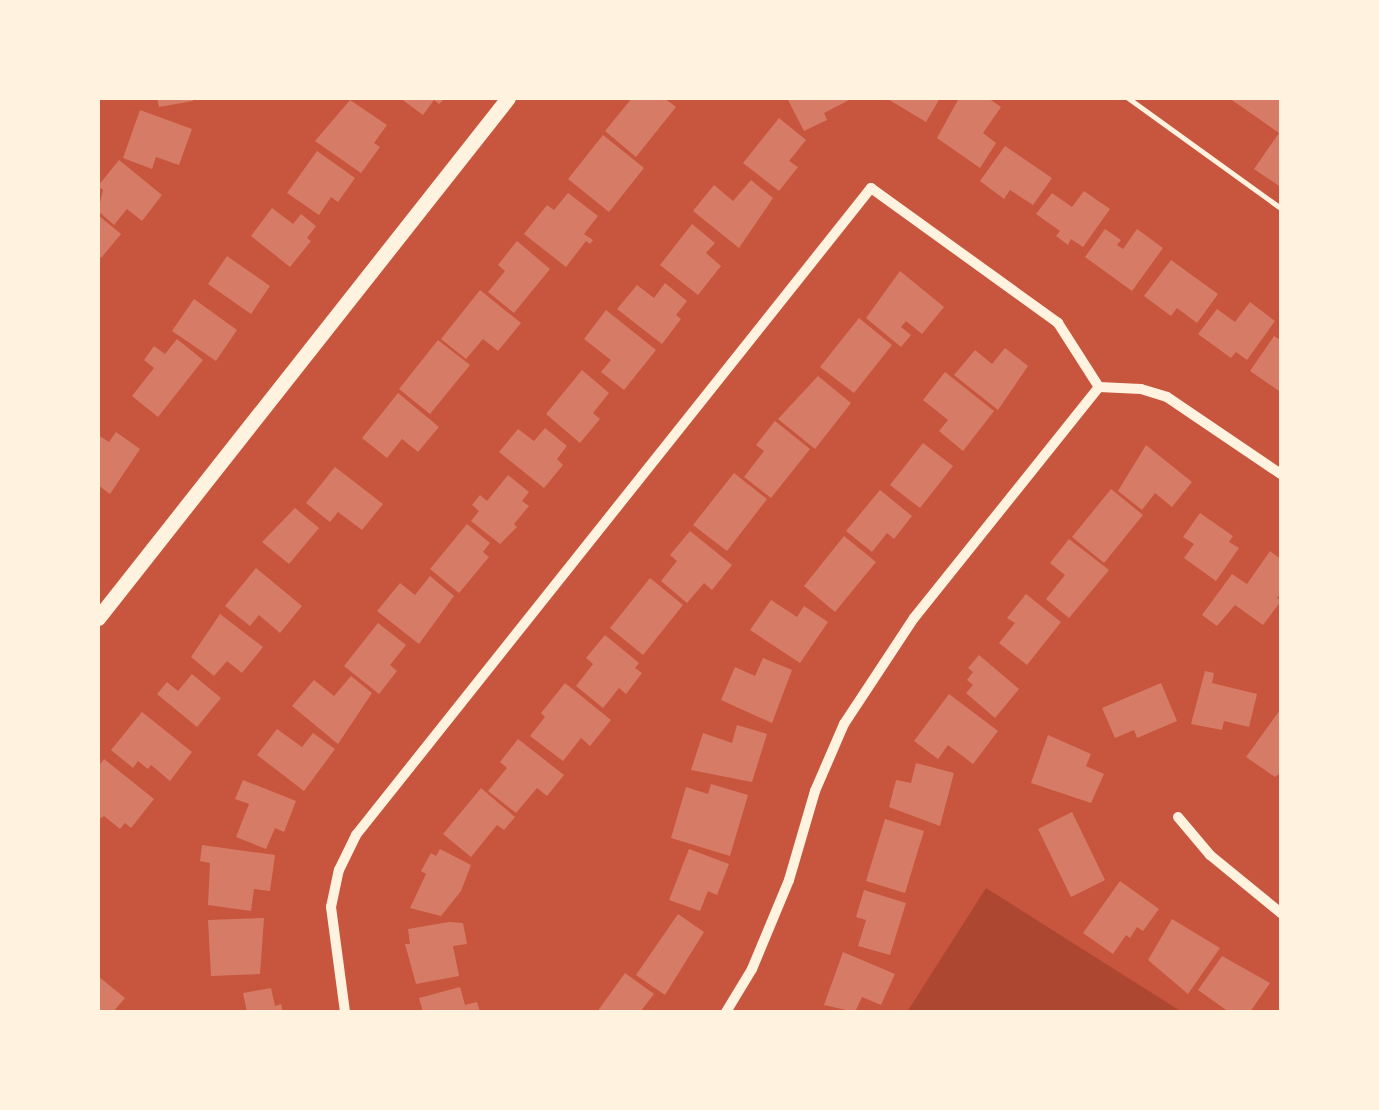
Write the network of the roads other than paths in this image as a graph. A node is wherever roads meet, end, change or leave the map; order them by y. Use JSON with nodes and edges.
{"nodes":[{"id":1,"x":508,"y":98,"type":"edge"},
{"id":2,"x":1128,"y":98,"type":"edge"},
{"id":3,"x":1282,"y":208,"type":"edge"},
{"id":4,"x":1099,"y":387,"type":"junction"},
{"id":5,"x":1282,"y":476,"type":"edge"},
{"id":6,"x":98,"y":618,"type":"edge"},
{"id":7,"x":1178,"y":818,"type":"dead end"},
{"id":8,"x":1282,"y":914,"type":"edge"},
{"id":9,"x":345,"y":1012,"type":"edge"},
{"id":10,"x":726,"y":1012,"type":"edge"}],
"edges":[{"from":1,"to":6,"type":"main road"},
{"from":2,"to":3,"type":"lane"},
{"from":4,"to":5,"type":"street"},
{"from":4,"to":9,"type":"street"},
{"from":4,"to":10,"type":"street"},
{"from":7,"to":8,"type":"street"}]}
